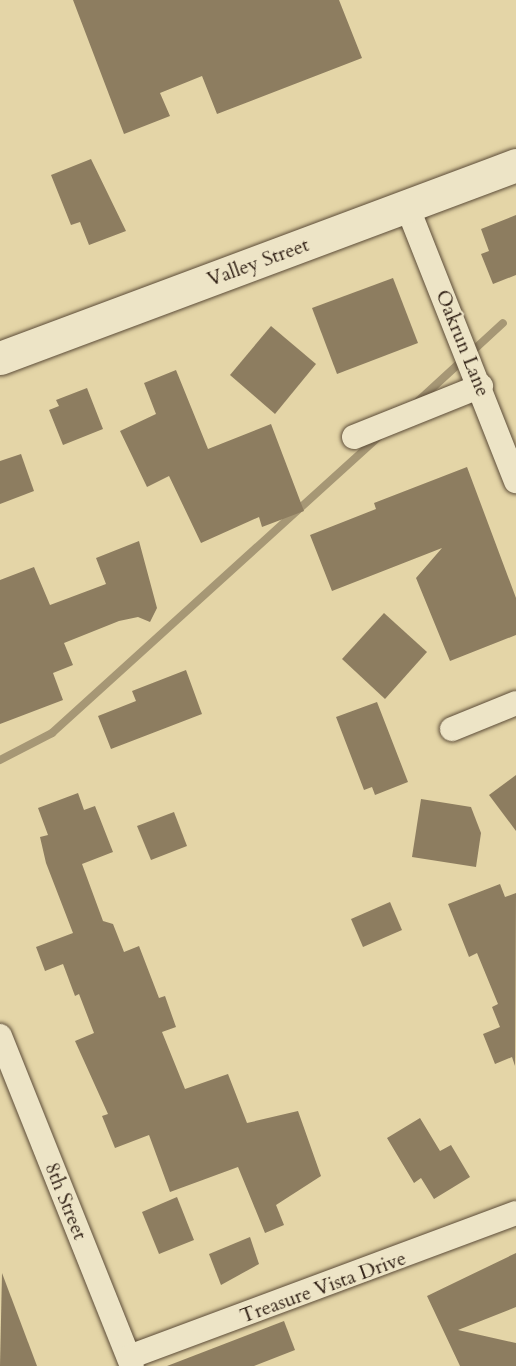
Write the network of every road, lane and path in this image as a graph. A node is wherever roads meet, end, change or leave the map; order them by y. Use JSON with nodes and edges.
{"nodes":[{"id":1,"x":516,"y":165,"type":"edge"},
{"id":2,"x":408,"y":206,"type":"junction"},
{"id":3,"x":0,"y":358,"type":"edge"},
{"id":4,"x":481,"y":386,"type":"junction"},
{"id":5,"x":354,"y":437,"type":"dead end"},
{"id":6,"x":516,"y":481,"type":"edge"},
{"id":7,"x":516,"y":703,"type":"edge"},
{"id":8,"x":452,"y":729,"type":"dead end"},
{"id":9,"x":0,"y":1036,"type":"edge"},
{"id":10,"x":516,"y":1213,"type":"edge"},
{"id":11,"x":130,"y":1362,"type":"edge"}],
"edges":[{"from":1,"to":2,"type":"street","name":"Valley Street"},
{"from":2,"to":3,"type":"street","name":"Valley Street"},
{"from":2,"to":4,"type":"street","name":"Oakrun Lane"},
{"from":4,"to":5,"type":"street"},
{"from":4,"to":6,"type":"street","name":"Oakrun Lane"},
{"from":7,"to":8,"type":"street"},
{"from":9,"to":11,"type":"street","name":"8th Street"},
{"from":10,"to":11,"type":"street","name":"Treasure Vista Drive"}]}
